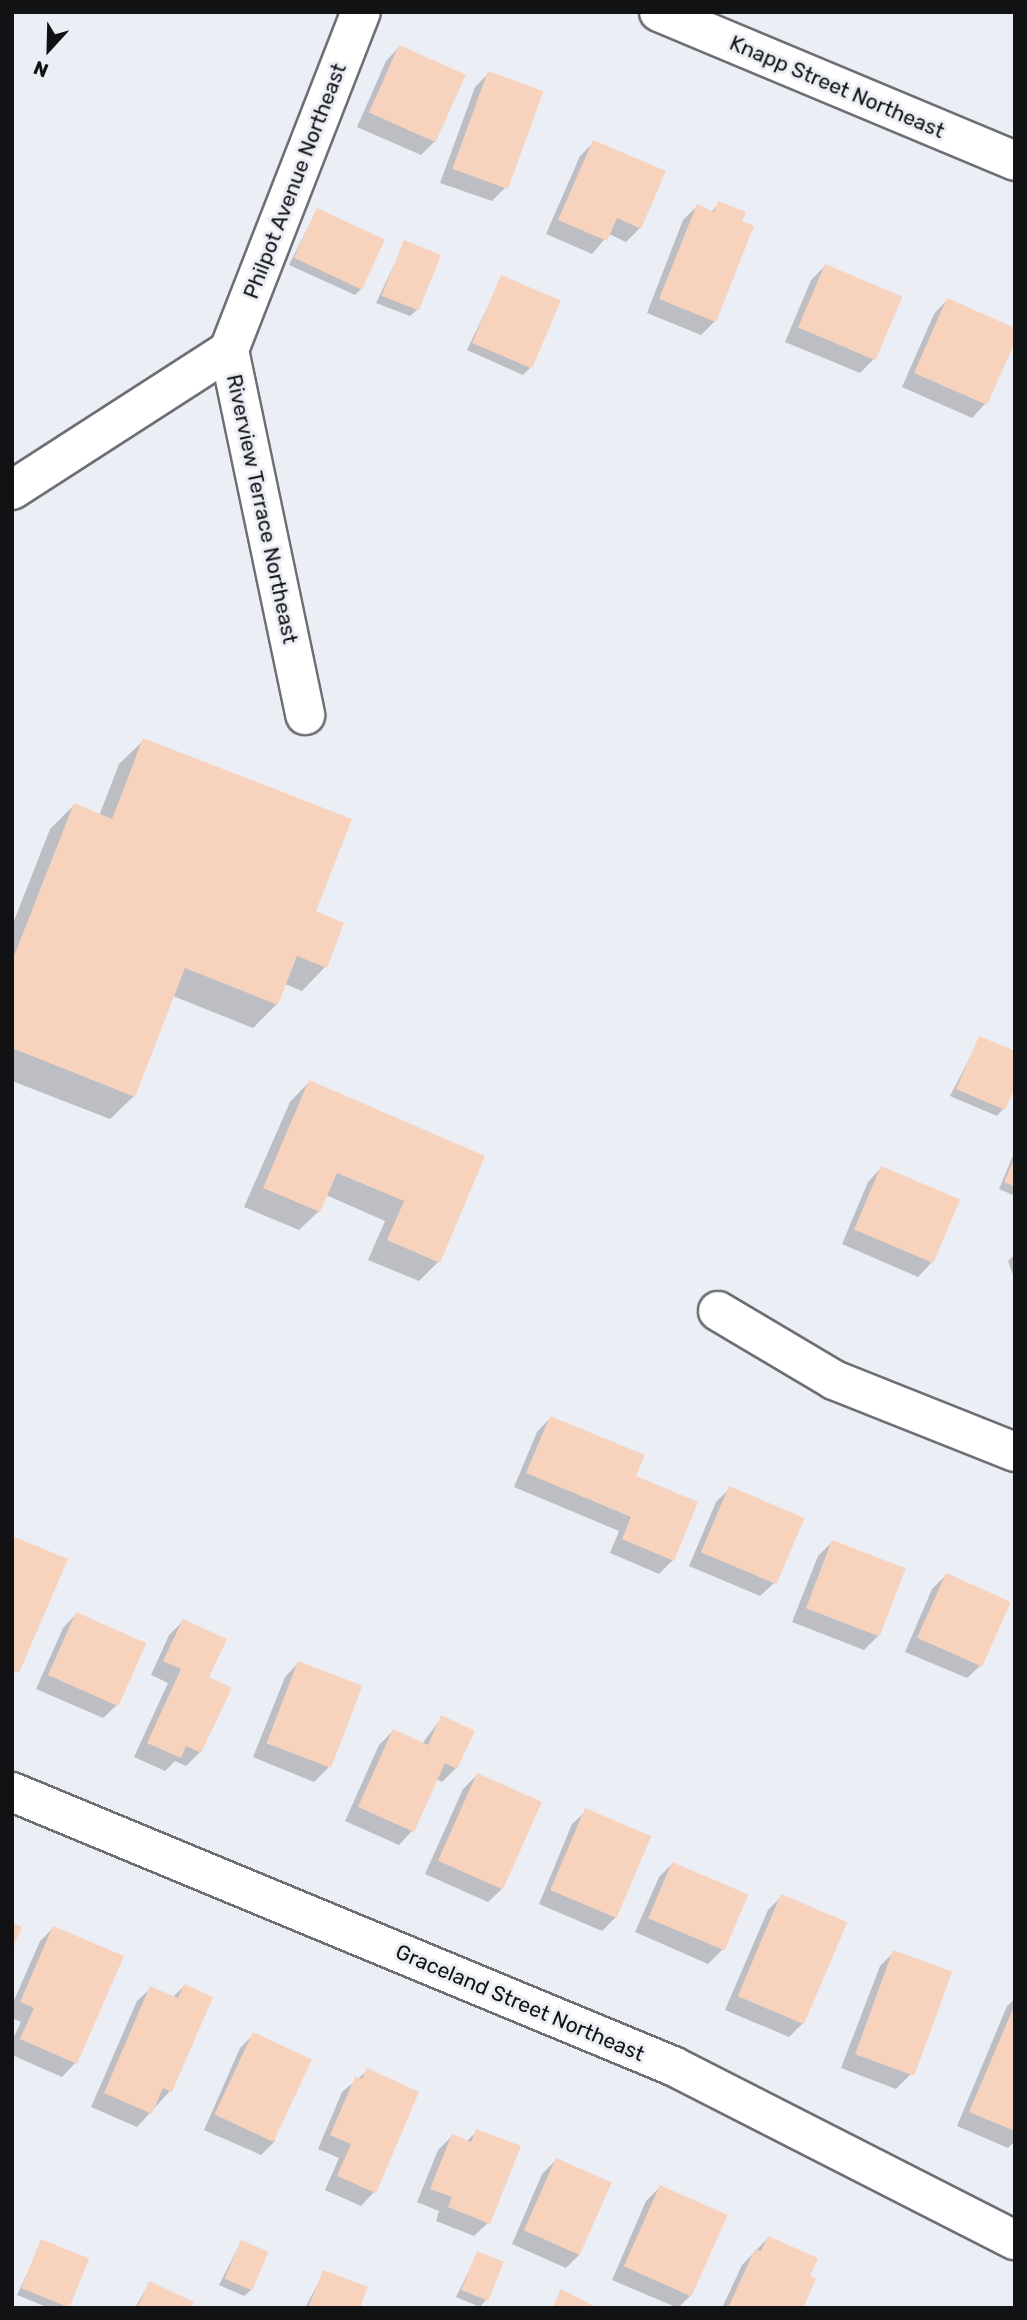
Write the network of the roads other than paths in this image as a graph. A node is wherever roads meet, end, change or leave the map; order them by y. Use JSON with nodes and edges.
{"nodes":[{"id":1,"x":361,"y":12,"type":"edge"},
{"id":2,"x":659,"y":12,"type":"edge"},
{"id":3,"x":1015,"y":161,"type":"edge"},
{"id":4,"x":229,"y":350,"type":"junction"},
{"id":5,"x":12,"y":490,"type":"edge"},
{"id":6,"x":305,"y":715,"type":"dead end"},
{"id":7,"x":718,"y":1311,"type":"dead end"},
{"id":8,"x":1015,"y":1452,"type":"edge"},
{"id":9,"x":12,"y":1792,"type":"edge"},
{"id":10,"x":1015,"y":2240,"type":"edge"}],
"edges":[{"from":1,"to":4,"type":"street","name":"Philpot Avenue Northeast"},
{"from":2,"to":3,"type":"street","name":"Knapp Street Northeast"},
{"from":4,"to":5,"type":"street","name":"Riverview Terrace Northeast"},
{"from":4,"to":6,"type":"street","name":"Riverview Terrace Northeast"},
{"from":7,"to":8,"type":"street"},
{"from":9,"to":10,"type":"street","name":"Graceland Street Northeast"}]}
